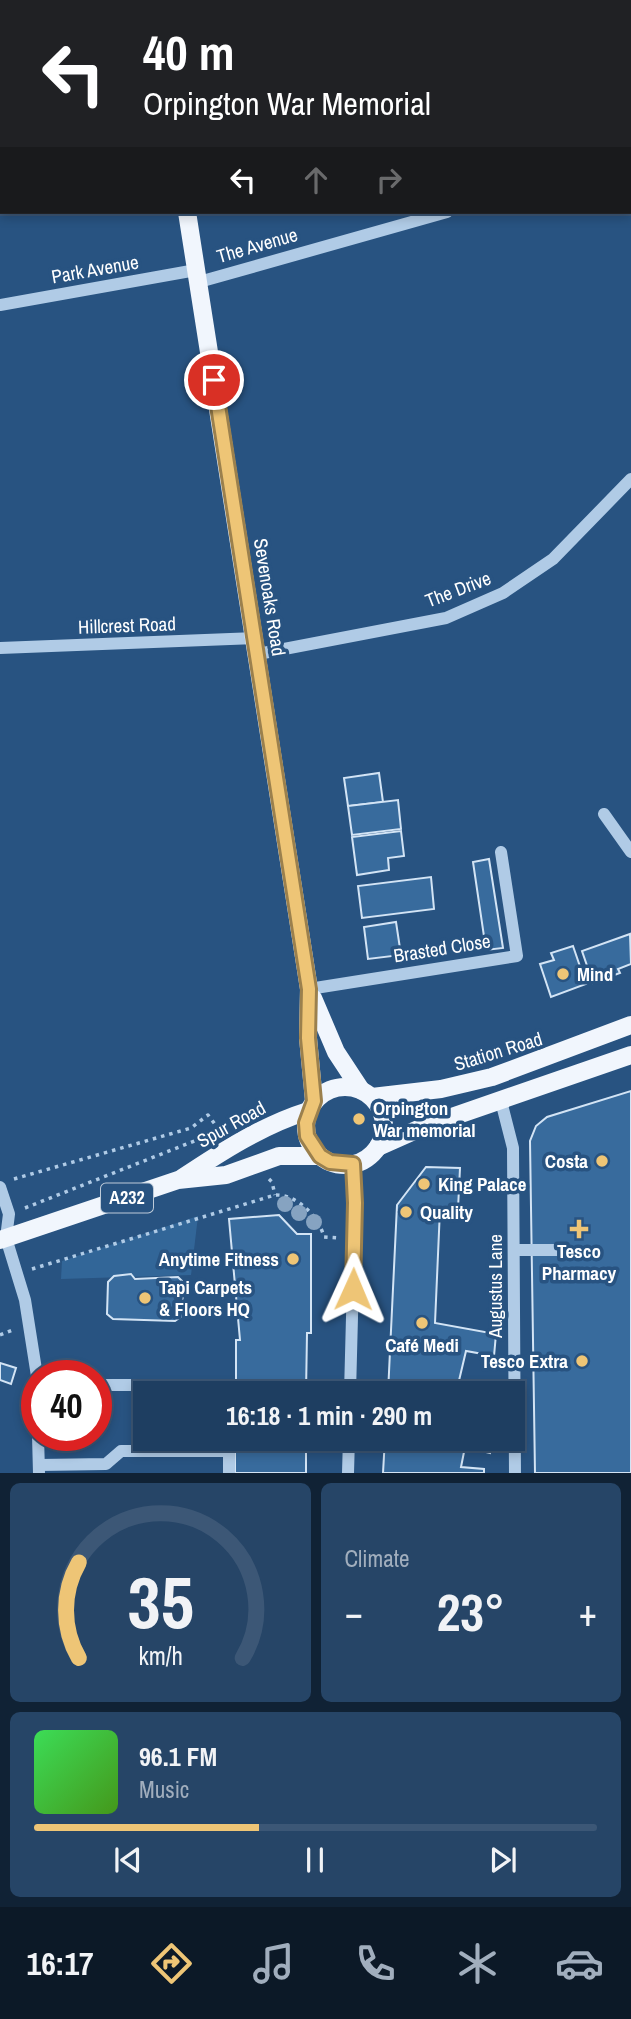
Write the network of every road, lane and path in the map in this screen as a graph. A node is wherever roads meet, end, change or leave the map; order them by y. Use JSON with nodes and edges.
{"nodes":[{"id":1,"x":187,"y":214,"type":"edge"},
{"id":2,"x":439,"y":214,"type":"edge"},
{"id":3,"x":197,"y":276,"type":"junction"},
{"id":4,"x":0,"y":305,"type":"edge"},
{"id":5,"x":631,"y":480,"type":"edge"},
{"id":6,"x":257,"y":646,"type":"junction"},
{"id":7,"x":0,"y":648,"type":"edge"},
{"id":8,"x":604,"y":814,"type":"dead end"},
{"id":9,"x":500,"y":852,"type":"dead end"},
{"id":10,"x":631,"y":852,"type":"edge"},
{"id":11,"x":309,"y":989,"type":"junction"},
{"id":12,"x":631,"y":1025,"type":"edge"},
{"id":13,"x":631,"y":1055,"type":"edge"},
{"id":14,"x":367,"y":1093,"type":"junction"},
{"id":15,"x":501,"y":1101,"type":"junction"},
{"id":16,"x":311,"y":1106,"type":"junction"},
{"id":17,"x":220,"y":1131,"type":"dead end"},
{"id":18,"x":378,"y":1147,"type":"junction"},
{"id":19,"x":320,"y":1156,"type":"junction"},
{"id":20,"x":353,"y":1164,"type":"junction"},
{"id":21,"x":13,"y":1180,"type":"dead end"},
{"id":22,"x":178,"y":1180,"type":"junction"},
{"id":23,"x":0,"y":1187,"type":"edge"},
{"id":24,"x":3,"y":1239,"type":"edge"},
{"id":25,"x":354,"y":1239,"type":"junction"},
{"id":26,"x":514,"y":1250,"type":"junction"},
{"id":27,"x":557,"y":1250,"type":"dead end"},
{"id":28,"x":18,"y":1273,"type":"junction"},
{"id":29,"x":34,"y":1360,"type":"edge"},
{"id":30,"x":350,"y":1381,"type":"edge"},
{"id":31,"x":112,"y":1385,"type":"edge"},
{"id":32,"x":133,"y":1385,"type":"edge"},
{"id":33,"x":38,"y":1451,"type":"edge"},
{"id":34,"x":349,"y":1451,"type":"edge"},
{"id":35,"x":39,"y":1469,"type":"edge"},
{"id":36,"x":108,"y":1469,"type":"edge"},
{"id":37,"x":229,"y":1473,"type":"edge"},
{"id":38,"x":348,"y":1473,"type":"edge"},
{"id":39,"x":515,"y":1473,"type":"edge"}],
"edges":[{"from":1,"to":3,"type":"main road","name":"Sevenoaks Road"},
{"from":2,"to":3,"type":"street","name":"The Avenue"},
{"from":3,"to":4,"type":"street","name":"Park Avenue"},
{"from":3,"to":6,"type":"main road","name":"Sevenoaks Road"},
{"from":5,"to":6,"type":"street","name":"The Drive"},
{"from":6,"to":7,"type":"street","name":"Hillcrest Road"},
{"from":6,"to":11,"type":"main road","name":"Sevenoaks Road"},
{"from":8,"to":10,"type":"street"},
{"from":9,"to":11,"type":"street","name":"Brasted Close"},
{"from":11,"to":14,"type":"main road","name":"Sevenoaks Road"},
{"from":11,"to":16,"type":"main road","name":"Sevenoaks Road"},
{"from":12,"to":14,"type":"main road","name":"Station Road"},
{"from":13,"to":15,"type":"main road"},
{"from":14,"to":16,"type":"main road"},
{"from":14,"to":18,"type":"main road"},
{"from":15,"to":18,"type":"main road"},
{"from":15,"to":26,"type":"street","name":"Augustus Lane"},
{"from":16,"to":19,"type":"main road"},
{"from":16,"to":22,"type":"main road","name":"Spur Road"},
{"from":17,"to":21,"type":"path"},
{"from":18,"to":20,"type":"main road"},
{"from":19,"to":20,"type":"main road"},
{"from":19,"to":22,"type":"main road","name":"Spur Road"},
{"from":20,"to":25,"type":"street"},
{"from":22,"to":24,"type":"main road","name":"Spur Road","number":"A232"},
{"from":23,"to":24,"type":"street"},
{"from":24,"to":28,"type":"street"},
{"from":25,"to":28,"type":"path"},
{"from":25,"to":30,"type":"street"},
{"from":26,"to":27,"type":"street"},
{"from":26,"to":39,"type":"street","name":"Augustus Lane"},
{"from":28,"to":29,"type":"street"},
{"from":31,"to":32,"type":"street"},
{"from":33,"to":35,"type":"street"},
{"from":34,"to":38,"type":"street"},
{"from":35,"to":36,"type":"street"},
{"from":36,"to":37,"type":"street"}]}
